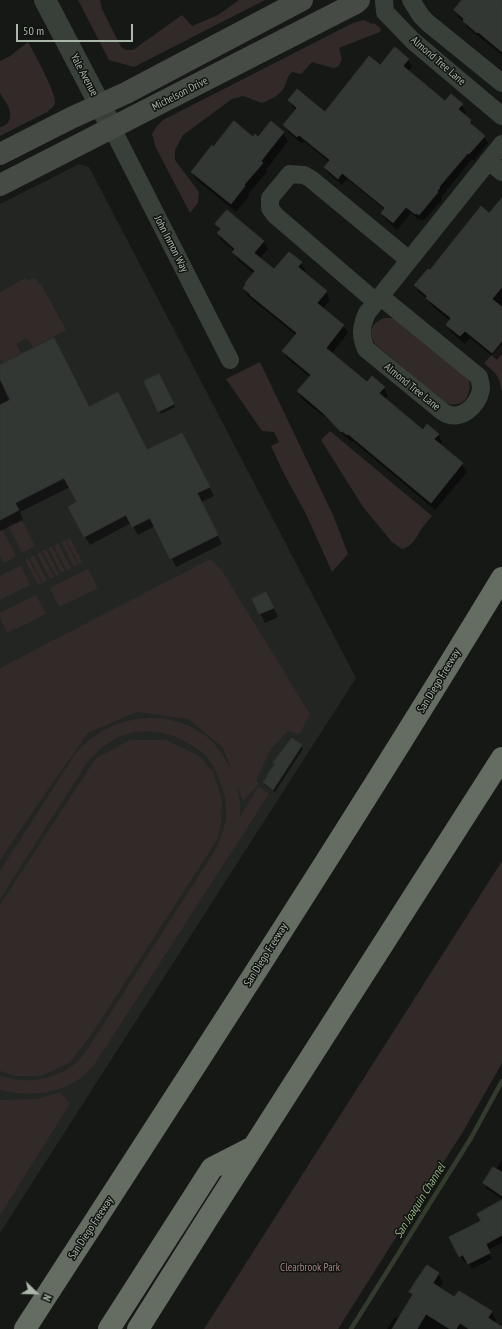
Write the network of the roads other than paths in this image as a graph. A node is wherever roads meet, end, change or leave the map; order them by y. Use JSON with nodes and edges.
{"nodes":[{"id":1,"x":45,"y":0,"type":"edge"},
{"id":2,"x":302,"y":0,"type":"edge"},
{"id":3,"x":359,"y":0,"type":"edge"},
{"id":4,"x":384,"y":0,"type":"edge"},
{"id":5,"x":411,"y":0,"type":"edge"},
{"id":6,"x":502,"y":83,"type":"edge"},
{"id":7,"x":100,"y":105,"type":"junction"},
{"id":8,"x":502,"y":116,"type":"edge"},
{"id":9,"x":112,"y":128,"type":"junction"},
{"id":10,"x":502,"y":144,"type":"edge"},
{"id":11,"x":0,"y":154,"type":"edge"},
{"id":12,"x":488,"y":161,"type":"junction"},
{"id":13,"x":502,"y":172,"type":"edge"},
{"id":14,"x":0,"y":185,"type":"edge"},
{"id":15,"x":409,"y":260,"type":"junction"},
{"id":16,"x":378,"y":299,"type":"junction"},
{"id":17,"x":230,"y":360,"type":"dead end"},
{"id":18,"x":502,"y":578,"type":"edge"},
{"id":19,"x":502,"y":758,"type":"edge"},
{"id":20,"x":254,"y":1146,"type":"junction"},
{"id":21,"x":25,"y":1329,"type":"edge"},
{"id":22,"x":109,"y":1329,"type":"edge"},
{"id":23,"x":138,"y":1329,"type":"edge"}],
"edges":[{"from":1,"to":7,"type":"street","name":"Yale Avenue"},
{"from":2,"to":7,"type":"main road"},
{"from":3,"to":9,"type":"main road","name":"Michelson Drive"},
{"from":4,"to":8,"type":"street","name":"Almond Tree Lane"},
{"from":5,"to":6,"type":"street","name":"Almond Tree Lane"},
{"from":7,"to":9,"type":"street","name":"Yale Avenue"},
{"from":7,"to":11,"type":"main road"},
{"from":9,"to":14,"type":"main road","name":"Michelson Drive"},
{"from":9,"to":17,"type":"street","name":"John Inmon Way"},
{"from":10,"to":12,"type":"street","name":"Almond Tree Lane"},
{"from":12,"to":13,"type":"street"},
{"from":12,"to":15,"type":"street","name":"Almond Tree Lane"},
{"from":15,"to":16,"type":"street","name":"Almond Tree Lane"},
{"from":15,"to":16,"type":"street","name":"Almond Tree Lane"},
{"from":16,"to":16,"type":"street","name":"Almond Tree Lane"},
{"from":18,"to":21,"type":"highway","name":"San Diego Freeway"},
{"from":19,"to":20,"type":"highway"},
{"from":20,"to":22,"type":"highway"},
{"from":20,"to":23,"type":"highway"}]}
